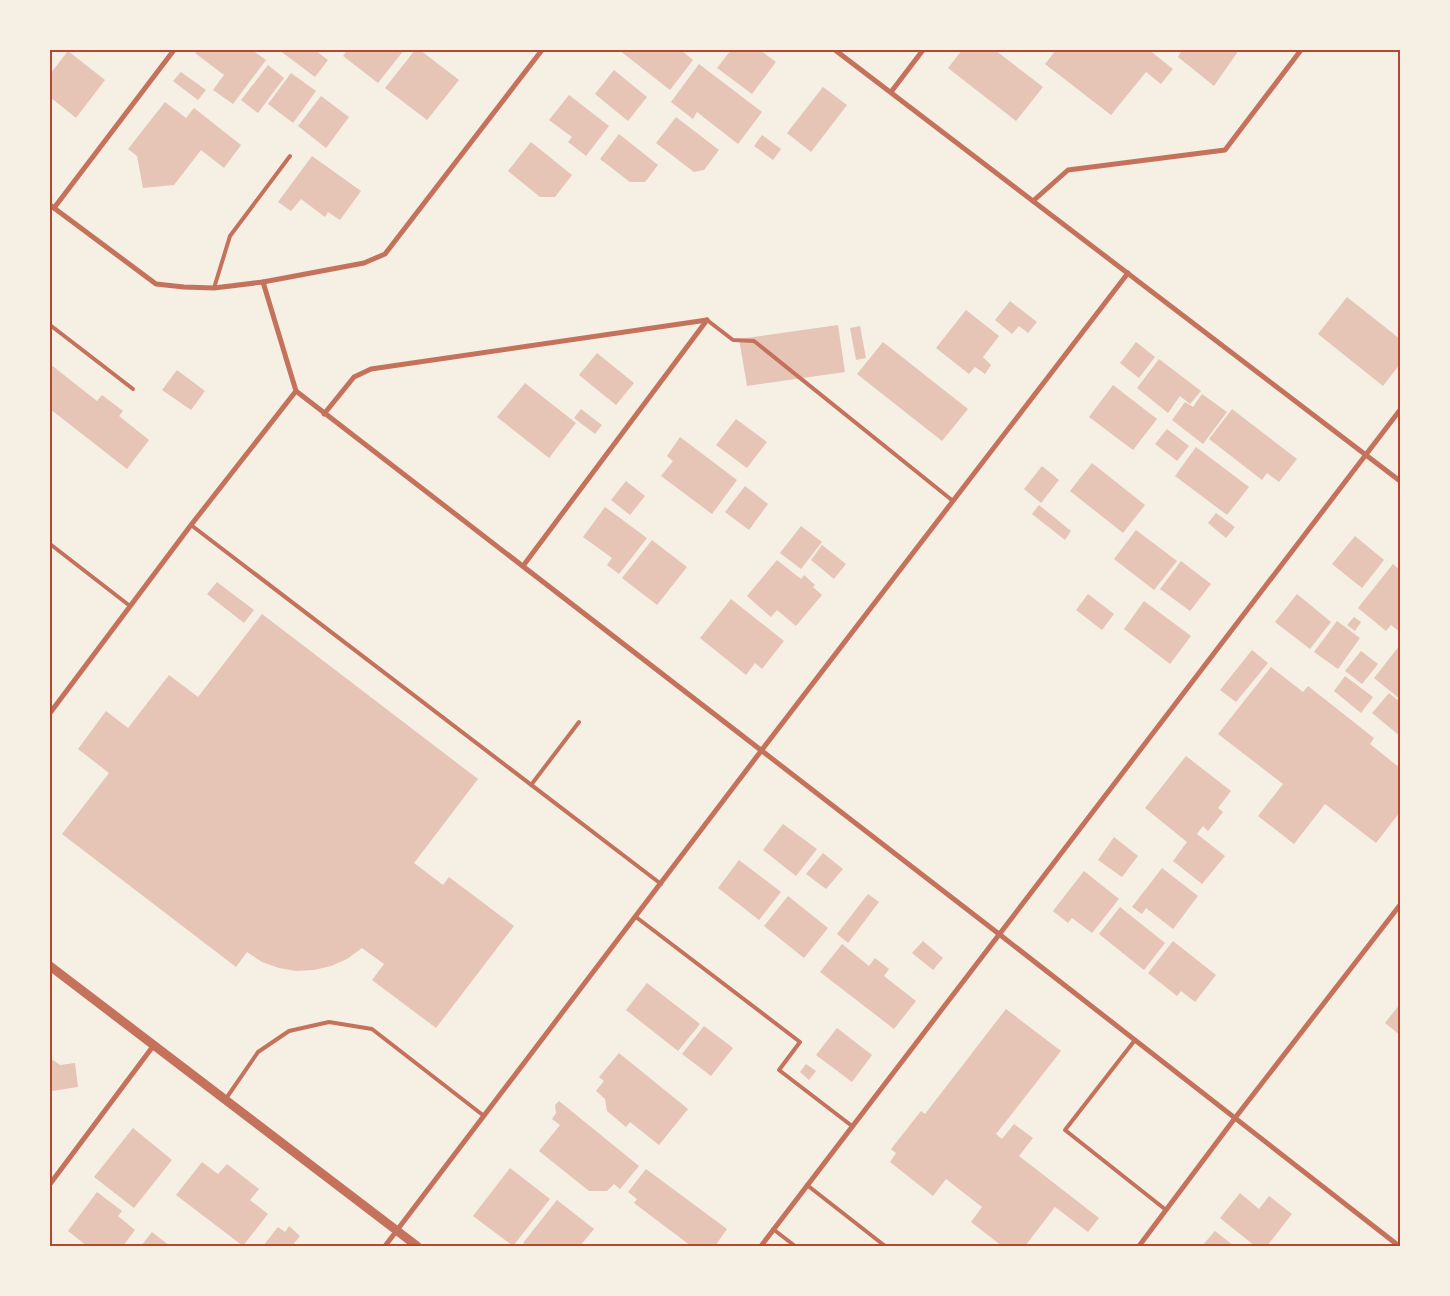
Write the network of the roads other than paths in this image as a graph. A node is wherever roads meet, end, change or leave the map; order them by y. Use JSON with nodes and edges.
{"nodes":[{"id":1,"x":174,"y":50,"type":"edge"},
{"id":2,"x":542,"y":50,"type":"edge"},
{"id":3,"x":835,"y":50,"type":"edge"},
{"id":4,"x":923,"y":50,"type":"edge"},
{"id":5,"x":1301,"y":50,"type":"edge"},
{"id":6,"x":891,"y":92,"type":"junction"},
{"id":7,"x":290,"y":156,"type":"dead end"},
{"id":8,"x":1034,"y":200,"type":"junction"},
{"id":9,"x":51,"y":208,"type":"edge"},
{"id":10,"x":1128,"y":273,"type":"junction"},
{"id":11,"x":263,"y":282,"type":"junction"},
{"id":12,"x":214,"y":288,"type":"junction"},
{"id":13,"x":708,"y":320,"type":"junction"},
{"id":14,"x":50,"y":325,"type":"edge"},
{"id":15,"x":133,"y":389,"type":"dead end"},
{"id":16,"x":296,"y":391,"type":"junction"},
{"id":17,"x":1400,"y":410,"type":"edge"},
{"id":18,"x":324,"y":414,"type":"junction"},
{"id":19,"x":1366,"y":454,"type":"junction"},
{"id":20,"x":1400,"y":481,"type":"edge"},
{"id":21,"x":953,"y":501,"type":"junction"},
{"id":22,"x":191,"y":525,"type":"junction"},
{"id":23,"x":50,"y":544,"type":"edge"},
{"id":24,"x":523,"y":566,"type":"junction"},
{"id":25,"x":130,"y":606,"type":"junction"},
{"id":26,"x":50,"y":713,"type":"edge"},
{"id":27,"x":579,"y":722,"type":"dead end"},
{"id":28,"x":761,"y":751,"type":"junction"},
{"id":29,"x":531,"y":785,"type":"junction"},
{"id":30,"x":661,"y":884,"type":"junction"},
{"id":31,"x":1400,"y":905,"type":"edge"},
{"id":32,"x":636,"y":917,"type":"junction"},
{"id":33,"x":999,"y":934,"type":"junction"},
{"id":34,"x":50,"y":966,"type":"edge"},
{"id":35,"x":1135,"y":1040,"type":"junction"},
{"id":36,"x":154,"y":1045,"type":"junction"},
{"id":37,"x":226,"y":1100,"type":"junction"},
{"id":38,"x":484,"y":1116,"type":"junction"},
{"id":39,"x":1234,"y":1118,"type":"junction"},
{"id":40,"x":852,"y":1126,"type":"junction"},
{"id":41,"x":50,"y":1184,"type":"edge"},
{"id":42,"x":807,"y":1185,"type":"junction"},
{"id":43,"x":1166,"y":1210,"type":"junction"},
{"id":44,"x":773,"y":1229,"type":"junction"},
{"id":45,"x":397,"y":1231,"type":"junction"},
{"id":46,"x":385,"y":1246,"type":"edge"},
{"id":47,"x":418,"y":1246,"type":"edge"},
{"id":48,"x":761,"y":1246,"type":"edge"},
{"id":49,"x":795,"y":1246,"type":"edge"},
{"id":50,"x":885,"y":1246,"type":"edge"},
{"id":51,"x":1138,"y":1246,"type":"edge"},
{"id":52,"x":1399,"y":1246,"type":"edge"}],
"edges":[{"from":1,"to":9,"type":"street"},
{"from":2,"to":11,"type":"street"},
{"from":3,"to":6,"type":"street"},
{"from":4,"to":6,"type":"street"},
{"from":5,"to":8,"type":"street"},
{"from":6,"to":8,"type":"street"},
{"from":7,"to":12,"type":"lane"},
{"from":8,"to":10,"type":"street"},
{"from":9,"to":12,"type":"street"},
{"from":10,"to":19,"type":"street"},
{"from":10,"to":21,"type":"street"},
{"from":11,"to":12,"type":"street"},
{"from":11,"to":16,"type":"street"},
{"from":13,"to":18,"type":"street"},
{"from":13,"to":21,"type":"lane"},
{"from":13,"to":24,"type":"street"},
{"from":14,"to":15,"type":"lane"},
{"from":16,"to":18,"type":"street"},
{"from":16,"to":22,"type":"street"},
{"from":17,"to":19,"type":"street"},
{"from":18,"to":24,"type":"street"},
{"from":19,"to":20,"type":"street"},
{"from":19,"to":33,"type":"street"},
{"from":21,"to":28,"type":"street"},
{"from":22,"to":25,"type":"street"},
{"from":22,"to":29,"type":"lane"},
{"from":23,"to":25,"type":"lane"},
{"from":24,"to":28,"type":"street"},
{"from":25,"to":26,"type":"street"},
{"from":27,"to":29,"type":"lane"},
{"from":28,"to":30,"type":"street"},
{"from":28,"to":33,"type":"street"},
{"from":29,"to":30,"type":"lane"},
{"from":30,"to":32,"type":"street"},
{"from":31,"to":39,"type":"street"},
{"from":32,"to":38,"type":"street"},
{"from":32,"to":40,"type":"lane"},
{"from":33,"to":35,"type":"street"},
{"from":33,"to":40,"type":"street"},
{"from":34,"to":36,"type":"street"},
{"from":35,"to":39,"type":"street"},
{"from":35,"to":43,"type":"lane"},
{"from":36,"to":37,"type":"street"},
{"from":36,"to":41,"type":"street"},
{"from":37,"to":38,"type":"lane"},
{"from":37,"to":45,"type":"street"},
{"from":38,"to":45,"type":"street"},
{"from":39,"to":43,"type":"street"},
{"from":39,"to":52,"type":"street"},
{"from":40,"to":42,"type":"street"},
{"from":42,"to":44,"type":"street"},
{"from":42,"to":50,"type":"lane"},
{"from":43,"to":51,"type":"street"},
{"from":44,"to":48,"type":"street"},
{"from":44,"to":49,"type":"lane"},
{"from":45,"to":46,"type":"street"},
{"from":45,"to":47,"type":"street"}]}
